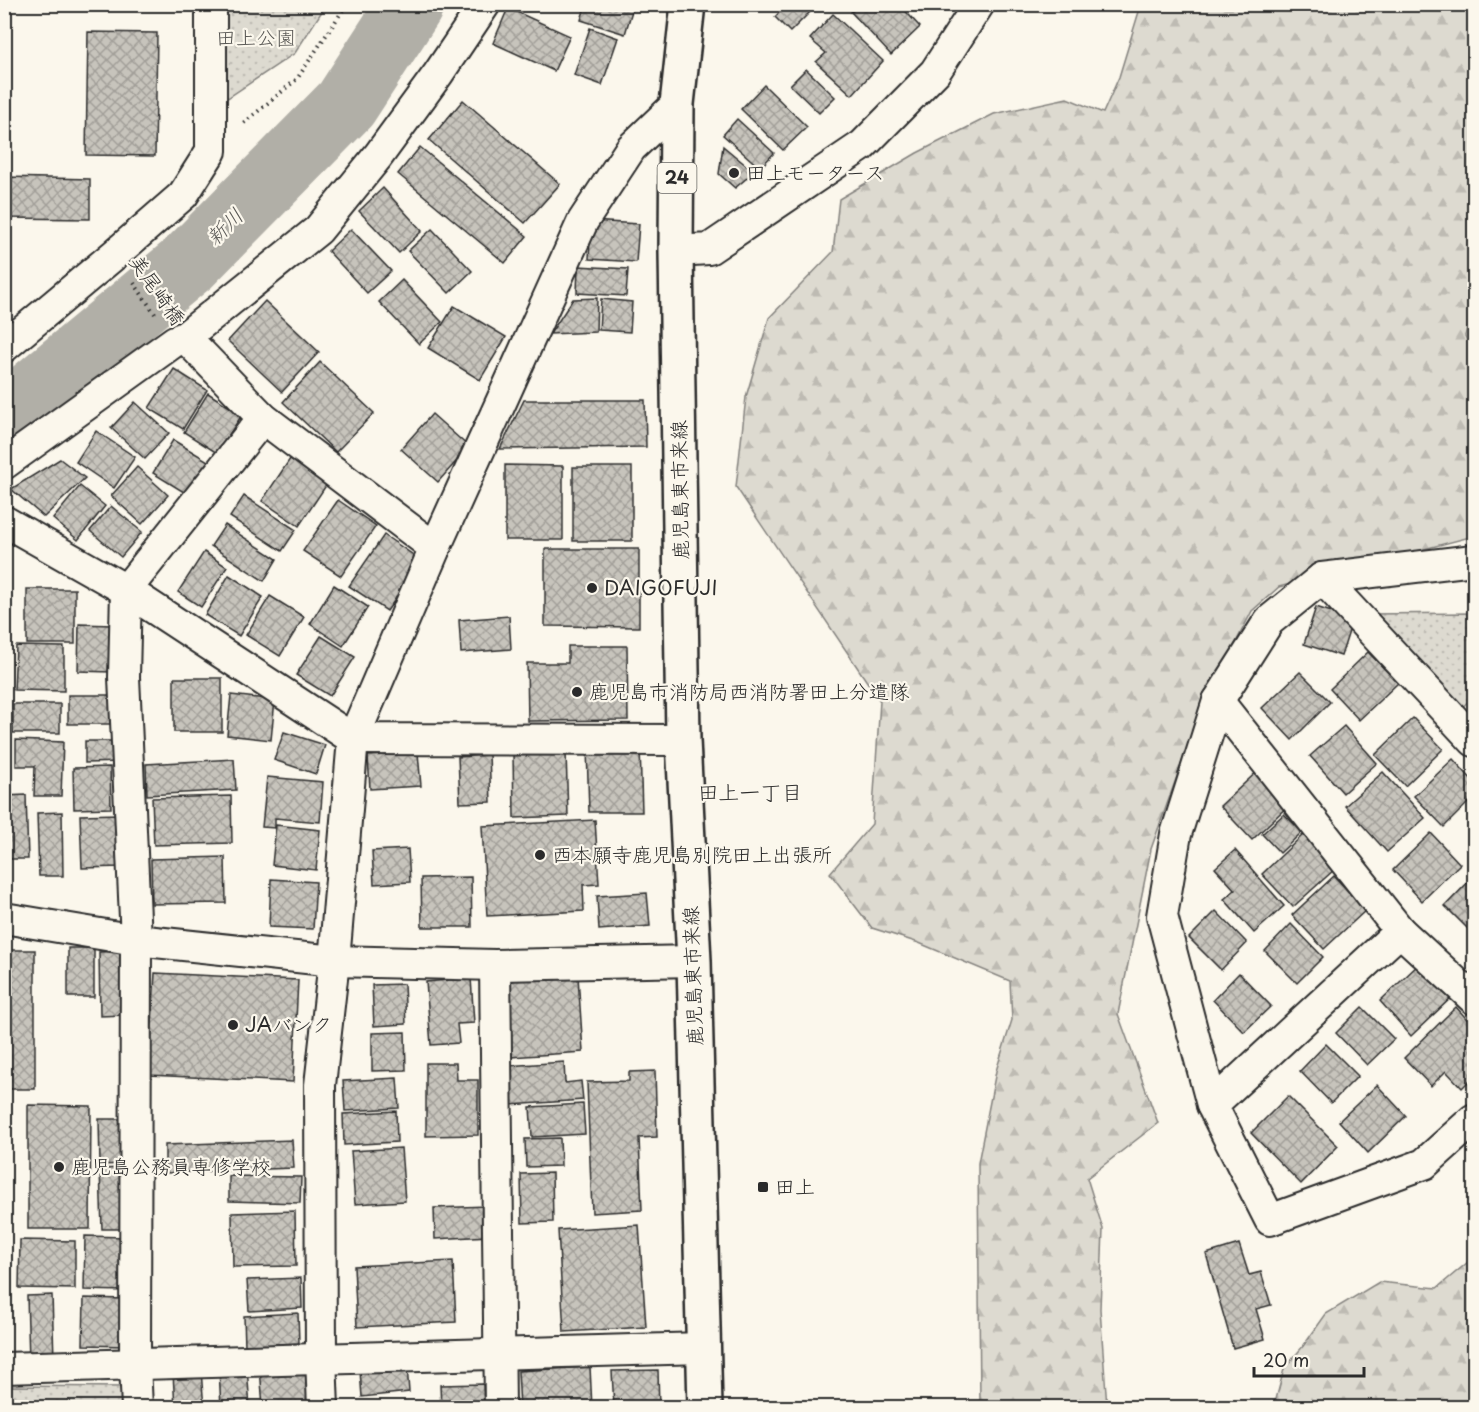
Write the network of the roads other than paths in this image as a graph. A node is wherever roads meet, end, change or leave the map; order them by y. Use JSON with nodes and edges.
{"nodes":[{"id":1,"x":211,"y":4,"type":"edge"},
{"id":2,"x":485,"y":4,"type":"edge"},
{"id":3,"x":688,"y":4,"type":"edge"},
{"id":4,"x":979,"y":5,"type":"edge"},
{"id":5,"x":677,"y":104,"type":"junction"},
{"id":6,"x":676,"y":251,"type":"junction"},
{"id":7,"x":180,"y":339,"type":"junction"},
{"id":8,"x":4,"y":348,"type":"edge"},
{"id":9,"x":263,"y":418,"type":"junction"},
{"id":10,"x":4,"y":464,"type":"edge"},
{"id":11,"x":4,"y":521,"type":"edge"},
{"id":12,"x":435,"y":548,"type":"junction"},
{"id":13,"x":1474,"y":560,"type":"edge"},
{"id":14,"x":1322,"y":578,"type":"junction"},
{"id":15,"x":126,"y":590,"type":"junction"},
{"id":16,"x":1218,"y":701,"type":"junction"},
{"id":17,"x":353,"y":739,"type":"junction"},
{"id":18,"x":683,"y":740,"type":"junction"},
{"id":19,"x":1474,"y":741,"type":"edge"},
{"id":20,"x":4,"y":918,"type":"edge"},
{"id":21,"x":1400,"y":931,"type":"junction"},
{"id":22,"x":136,"y":940,"type":"junction"},
{"id":23,"x":334,"y":961,"type":"junction"},
{"id":24,"x":694,"y":961,"type":"junction"},
{"id":25,"x":495,"y":965,"type":"junction"},
{"id":26,"x":1474,"y":999,"type":"edge"},
{"id":27,"x":1212,"y":1105,"type":"junction"},
{"id":28,"x":1474,"y":1119,"type":"edge"},
{"id":29,"x":703,"y":1347,"type":"junction"},
{"id":30,"x":498,"y":1353,"type":"junction"},
{"id":31,"x":321,"y":1358,"type":"junction"},
{"id":32,"x":135,"y":1364,"type":"junction"},
{"id":33,"x":4,"y":1368,"type":"edge"},
{"id":34,"x":137,"y":1407,"type":"edge"},
{"id":35,"x":323,"y":1407,"type":"edge"},
{"id":36,"x":500,"y":1407,"type":"edge"},
{"id":37,"x":705,"y":1407,"type":"edge"}],
"edges":[{"from":1,"to":8,"type":"street"},
{"from":2,"to":7,"type":"street"},
{"from":3,"to":5,"type":"main road","name":"鹿児島東市来線","number":"24"},
{"from":4,"to":6,"type":"street"},
{"from":5,"to":6,"type":"main road","name":"鹿児島東市来線","number":"24"},
{"from":5,"to":12,"type":"street"},
{"from":6,"to":18,"type":"main road","name":"鹿児島東市来線","number":"24"},
{"from":7,"to":9,"type":"street"},
{"from":7,"to":10,"type":"street"},
{"from":9,"to":12,"type":"street"},
{"from":9,"to":15,"type":"street"},
{"from":11,"to":15,"type":"street"},
{"from":12,"to":17,"type":"street"},
{"from":13,"to":14,"type":"street"},
{"from":14,"to":16,"type":"street"},
{"from":14,"to":19,"type":"street"},
{"from":15,"to":17,"type":"street"},
{"from":15,"to":22,"type":"street"},
{"from":16,"to":21,"type":"street"},
{"from":16,"to":27,"type":"street"},
{"from":17,"to":18,"type":"street"},
{"from":17,"to":23,"type":"street"},
{"from":18,"to":24,"type":"main road","name":"鹿児島東市来線","number":"24"},
{"from":20,"to":22,"type":"street"},
{"from":21,"to":26,"type":"street"},
{"from":21,"to":27,"type":"street"},
{"from":22,"to":23,"type":"street"},
{"from":22,"to":32,"type":"street"},
{"from":23,"to":25,"type":"street"},
{"from":23,"to":31,"type":"street"},
{"from":24,"to":25,"type":"street"},
{"from":24,"to":29,"type":"main road","name":"鹿児島東市来線","number":"24"},
{"from":25,"to":30,"type":"street"},
{"from":27,"to":28,"type":"street"},
{"from":29,"to":30,"type":"street"},
{"from":29,"to":37,"type":"main road","name":"鹿児島東市来線","number":"24"},
{"from":30,"to":31,"type":"street"},
{"from":30,"to":36,"type":"street"},
{"from":31,"to":32,"type":"street"},
{"from":31,"to":35,"type":"street"},
{"from":32,"to":33,"type":"street"},
{"from":32,"to":34,"type":"street"}]}
